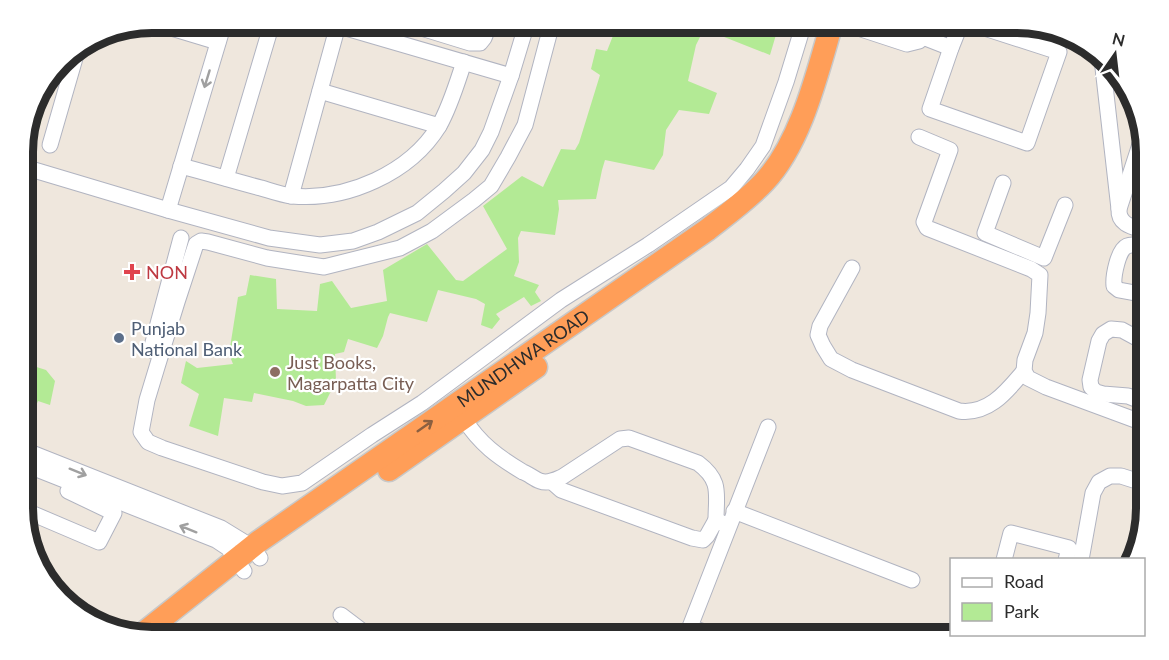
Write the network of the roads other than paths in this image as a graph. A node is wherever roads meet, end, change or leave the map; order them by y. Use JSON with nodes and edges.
{"nodes":[{"id":1,"x":190,"y":33,"type":"edge"},
{"id":2,"x":221,"y":33,"type":"edge"},
{"id":3,"x":269,"y":33,"type":"edge"},
{"id":4,"x":332,"y":33,"type":"edge"},
{"id":5,"x":366,"y":33,"type":"edge"},
{"id":6,"x":426,"y":33,"type":"edge"},
{"id":7,"x":445,"y":33,"type":"edge"},
{"id":8,"x":486,"y":33,"type":"edge"},
{"id":9,"x":524,"y":33,"type":"edge"},
{"id":10,"x":549,"y":33,"type":"edge"},
{"id":11,"x":801,"y":33,"type":"edge"},
{"id":12,"x":837,"y":33,"type":"edge"},
{"id":13,"x":873,"y":33,"type":"edge"},
{"id":14,"x":923,"y":33,"type":"edge"},
{"id":15,"x":929,"y":33,"type":"edge"},
{"id":16,"x":957,"y":33,"type":"edge"},
{"id":17,"x":1002,"y":33,"type":"edge"},
{"id":18,"x":218,"y":42,"type":"junction"},
{"id":19,"x":951,"y":48,"type":"junction"},
{"id":20,"x":423,"y":49,"type":"junction"},
{"id":21,"x":74,"y":61,"type":"edge"},
{"id":22,"x":464,"y":62,"type":"junction"},
{"id":23,"x":511,"y":76,"type":"junction"},
{"id":24,"x":1105,"y":84,"type":"edge"},
{"id":25,"x":320,"y":91,"type":"junction"},
{"id":26,"x":439,"y":126,"type":"junction"},
{"id":27,"x":919,"y":138,"type":"dead end"},
{"id":28,"x":51,"y":145,"type":"dead end"},
{"id":29,"x":1136,"y":157,"type":"edge"},
{"id":30,"x":181,"y":166,"type":"junction"},
{"id":31,"x":33,"y":170,"type":"edge"},
{"id":32,"x":226,"y":178,"type":"junction"},
{"id":33,"x":1003,"y":183,"type":"dead end"},
{"id":34,"x":291,"y":196,"type":"junction"},
{"id":35,"x":1065,"y":206,"type":"dead end"},
{"id":36,"x":1119,"y":209,"type":"junction"},
{"id":37,"x":168,"y":210,"type":"junction"},
{"id":38,"x":1136,"y":227,"type":"edge"},
{"id":39,"x":181,"y":238,"type":"dead end"},
{"id":40,"x":269,"y":238,"type":"junction"},
{"id":41,"x":1136,"y":246,"type":"edge"},
{"id":42,"x":267,"y":258,"type":"junction"},
{"id":43,"x":1044,"y":258,"type":"junction"},
{"id":44,"x":852,"y":268,"type":"dead end"},
{"id":45,"x":1040,"y":275,"type":"junction"},
{"id":46,"x":1136,"y":293,"type":"edge"},
{"id":47,"x":1136,"y":338,"type":"edge"},
{"id":48,"x":551,"y":348,"type":"junction"},
{"id":49,"x":151,"y":350,"type":"dead end"},
{"id":50,"x":1024,"y":371,"type":"junction"},
{"id":51,"x":1136,"y":399,"type":"edge"},
{"id":52,"x":464,"y":419,"type":"junction"},
{"id":53,"x":1136,"y":420,"type":"edge"},
{"id":54,"x":768,"y":427,"type":"dead end"},
{"id":55,"x":33,"y":454,"type":"edge"},
{"id":56,"x":33,"y":469,"type":"edge"},
{"id":57,"x":33,"y":476,"type":"edge"},
{"id":58,"x":1136,"y":481,"type":"edge"},
{"id":59,"x":547,"y":482,"type":"junction"},
{"id":60,"x":65,"y":485,"type":"junction"},
{"id":61,"x":33,"y":514,"type":"edge"},
{"id":62,"x":726,"y":519,"type":"junction"},
{"id":63,"x":1005,"y":558,"type":"edge"},
{"id":64,"x":1066,"y":558,"type":"edge"},
{"id":65,"x":1081,"y":558,"type":"edge"},
{"id":66,"x":248,"y":559,"type":"junction"},
{"id":67,"x":912,"y":580,"type":"dead end"},
{"id":68,"x":341,"y":615,"type":"dead end"},
{"id":69,"x":151,"y":627,"type":"edge"},
{"id":70,"x":172,"y":627,"type":"edge"},
{"id":71,"x":356,"y":627,"type":"edge"},
{"id":72,"x":690,"y":627,"type":"edge"}],
"edges":[{"from":1,"to":18,"type":"street"},
{"from":2,"to":18,"type":"street"},
{"from":3,"to":32,"type":"street"},
{"from":4,"to":25,"type":"street"},
{"from":5,"to":20,"type":"street"},
{"from":6,"to":20,"type":"street"},
{"from":7,"to":8,"type":"street"},
{"from":9,"to":23,"type":"street"},
{"from":10,"to":42,"type":"street"},
{"from":11,"to":42,"type":"street"},
{"from":12,"to":48,"type":"highway","name":"MUNDHWA ROAD"},
{"from":13,"to":14,"type":"street"},
{"from":15,"to":19,"type":"street"},
{"from":16,"to":19,"type":"street"},
{"from":17,"to":19,"type":"street"},
{"from":18,"to":30,"type":"street","one_way":true},
{"from":20,"to":22,"type":"street"},
{"from":21,"to":28,"type":"street"},
{"from":22,"to":23,"type":"street"},
{"from":22,"to":26,"type":"street"},
{"from":23,"to":40,"type":"street"},
{"from":24,"to":36,"type":"street"},
{"from":25,"to":26,"type":"street"},
{"from":25,"to":34,"type":"street"},
{"from":26,"to":34,"type":"street"},
{"from":27,"to":45,"type":"street"},
{"from":29,"to":36,"type":"street"},
{"from":30,"to":32,"type":"street"},
{"from":30,"to":37,"type":"street"},
{"from":31,"to":37,"type":"street"},
{"from":32,"to":34,"type":"street"},
{"from":33,"to":43,"type":"street"},
{"from":35,"to":43,"type":"street"},
{"from":36,"to":38,"type":"street"},
{"from":37,"to":40,"type":"street"},
{"from":39,"to":49,"type":"street"},
{"from":40,"to":42,"type":"street"},
{"from":41,"to":46,"type":"street"},
{"from":43,"to":45,"type":"street"},
{"from":44,"to":50,"type":"street"},
{"from":45,"to":50,"type":"street"},
{"from":47,"to":51,"type":"street"},
{"from":48,"to":52,"type":"highway","name":"MUNDHWA ROAD"},
{"from":66,"to":48,"type":"highway","name":"MUNDHWA ROAD","one_way":true},
{"from":50,"to":53,"type":"street"},
{"from":52,"to":59,"type":"street"},
{"from":52,"to":66,"type":"highway","name":"MUNDHWA ROAD"},
{"from":54,"to":62,"type":"street"},
{"from":55,"to":66,"type":"street","one_way":true},
{"from":56,"to":60,"type":"street"},
{"from":57,"to":60,"type":"street"},
{"from":58,"to":65,"type":"street"},
{"from":59,"to":62,"type":"street"},
{"from":59,"to":62,"type":"street"},
{"from":60,"to":61,"type":"street"},
{"from":66,"to":60,"type":"street","one_way":true},
{"from":62,"to":67,"type":"street"},
{"from":62,"to":72,"type":"street"},
{"from":63,"to":64,"type":"street"},
{"from":66,"to":69,"type":"highway","name":"MUNDHWA ROAD"},
{"from":66,"to":70,"type":"highway","name":"MUNDHWA ROAD"},
{"from":68,"to":71,"type":"street"}]}
